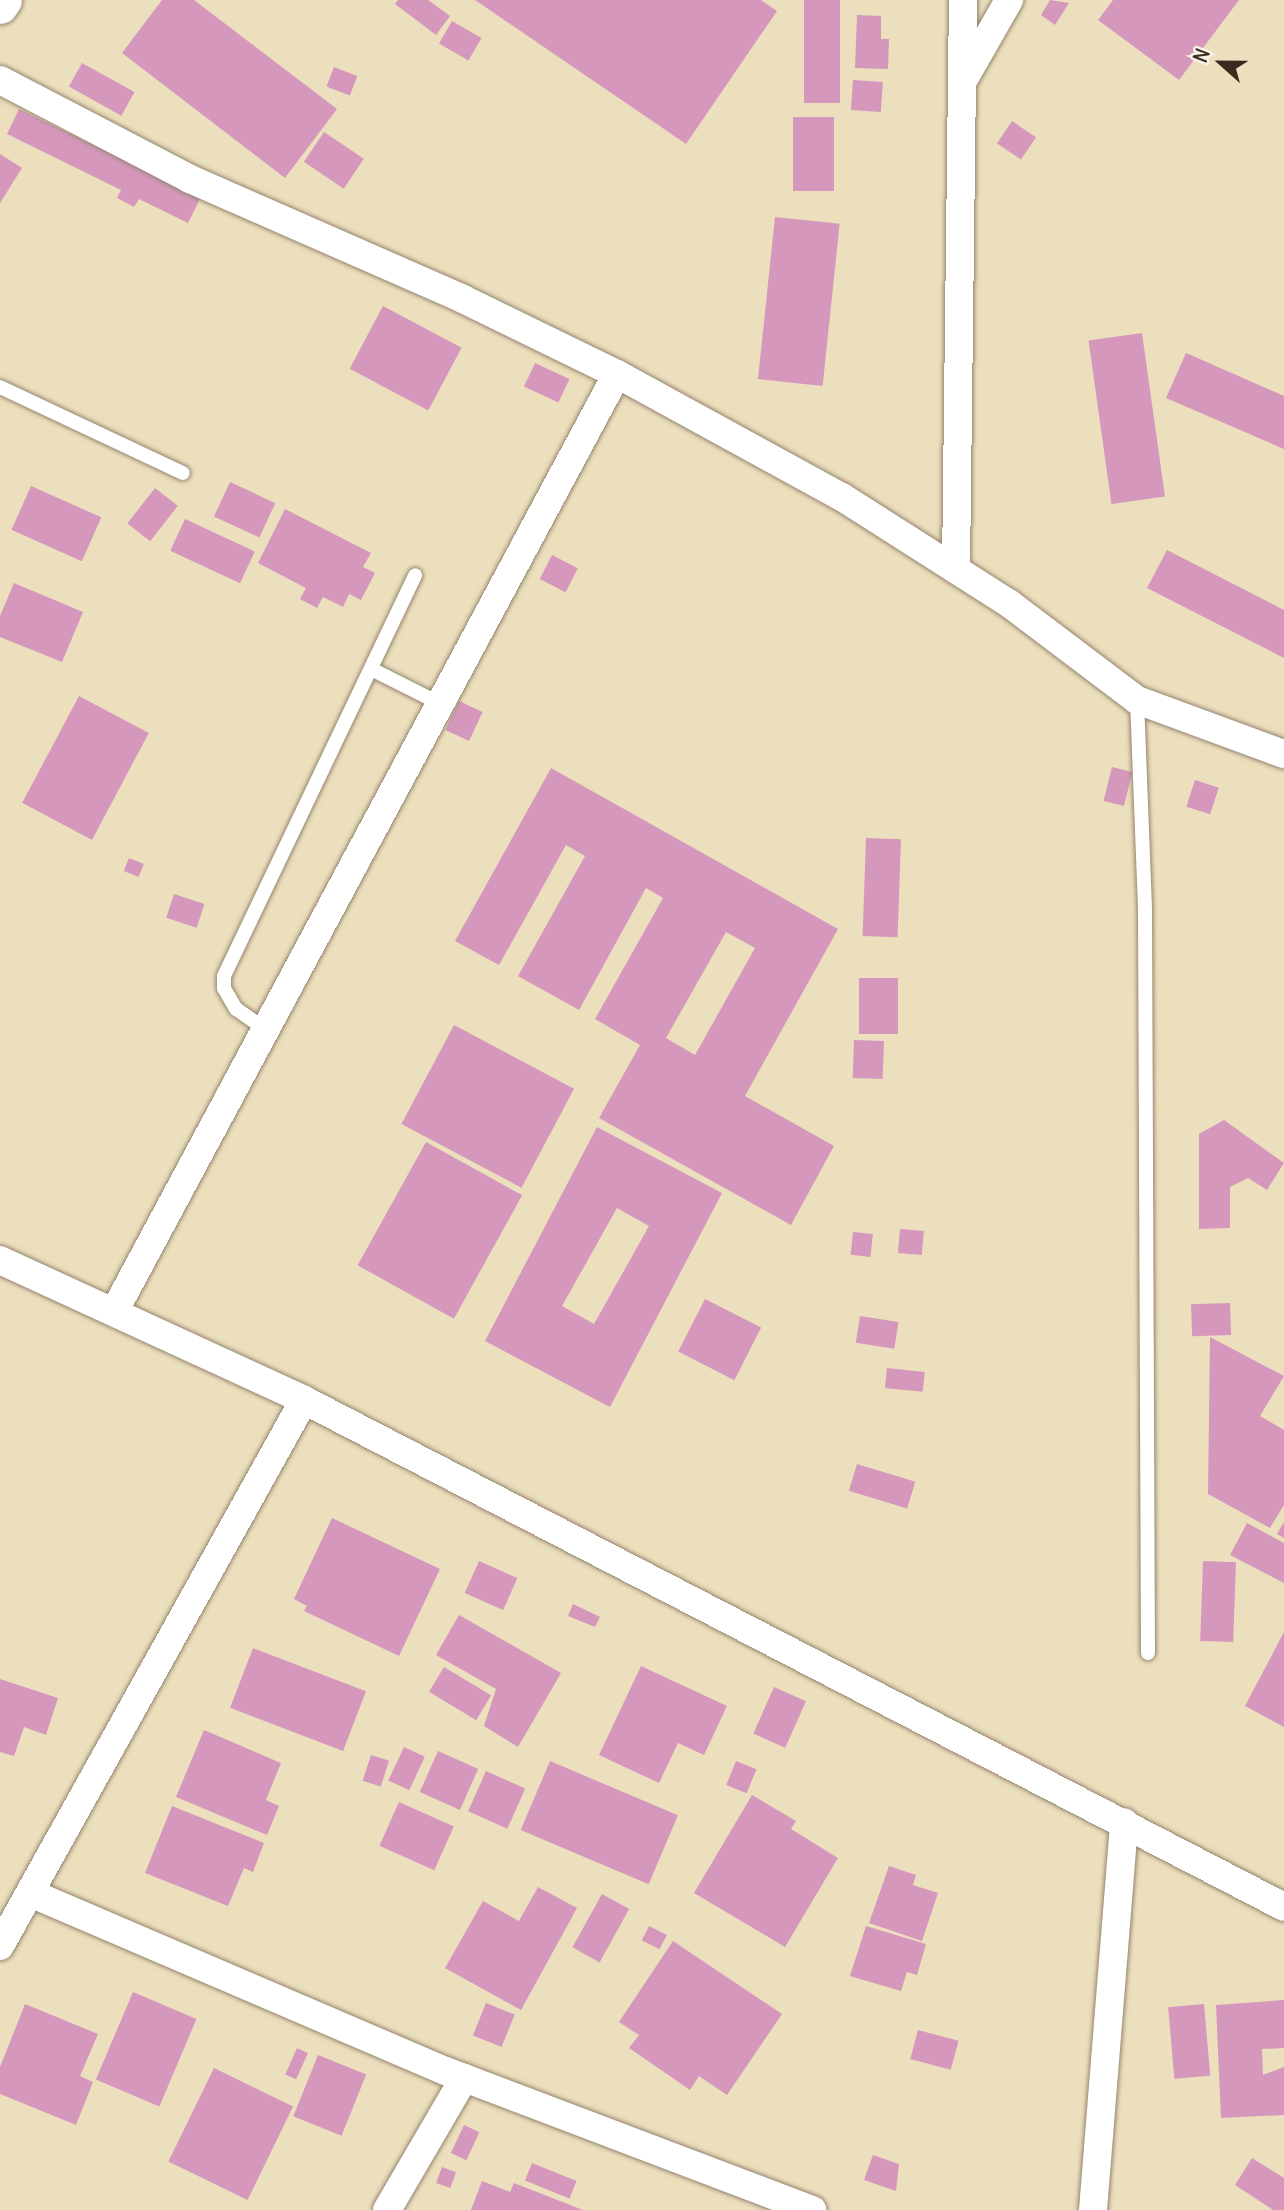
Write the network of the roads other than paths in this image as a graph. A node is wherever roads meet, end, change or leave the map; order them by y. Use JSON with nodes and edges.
{"nodes":[{"id":1,"x":4,"y":0,"type":"edge"},
{"id":2,"x":963,"y":0,"type":"edge"},
{"id":3,"x":1009,"y":0,"type":"edge"},
{"id":4,"x":0,"y":6,"type":"edge"},
{"id":5,"x":0,"y":80,"type":"edge"},
{"id":6,"x":963,"y":81,"type":"junction"},
{"id":7,"x":617,"y":374,"type":"junction"},
{"id":8,"x":0,"y":387,"type":"edge"},
{"id":9,"x":183,"y":473,"type":"dead end"},
{"id":10,"x":956,"y":569,"type":"junction"},
{"id":11,"x":415,"y":575,"type":"dead end"},
{"id":12,"x":371,"y":669,"type":"junction"},
{"id":13,"x":1137,"y":700,"type":"junction"},
{"id":14,"x":439,"y":703,"type":"junction"},
{"id":15,"x":1284,"y":754,"type":"edge"},
{"id":16,"x":265,"y":1029,"type":"junction"},
{"id":17,"x":0,"y":1259,"type":"edge"},
{"id":18,"x":114,"y":1312,"type":"junction"},
{"id":19,"x":304,"y":1400,"type":"junction"},
{"id":20,"x":1148,"y":1653,"type":"dead end"},
{"id":21,"x":1124,"y":1822,"type":"junction"},
{"id":22,"x":30,"y":1893,"type":"junction"},
{"id":23,"x":1283,"y":1903,"type":"edge"},
{"id":24,"x":0,"y":1946,"type":"edge"},
{"id":25,"x":464,"y":2078,"type":"junction"},
{"id":26,"x":387,"y":2210,"type":"edge"},
{"id":27,"x":811,"y":2210,"type":"edge"},
{"id":28,"x":1093,"y":2210,"type":"edge"}],
"edges":[{"from":1,"to":4,"type":"street"},
{"from":2,"to":6,"type":"street"},
{"from":3,"to":6,"type":"street"},
{"from":5,"to":7,"type":"street"},
{"from":6,"to":10,"type":"street"},
{"from":7,"to":10,"type":"street"},
{"from":7,"to":14,"type":"street"},
{"from":8,"to":9,"type":"lane"},
{"from":10,"to":13,"type":"street"},
{"from":11,"to":12,"type":"lane"},
{"from":12,"to":14,"type":"lane"},
{"from":12,"to":16,"type":"lane"},
{"from":13,"to":15,"type":"street"},
{"from":13,"to":20,"type":"lane"},
{"from":14,"to":16,"type":"street"},
{"from":16,"to":18,"type":"street"},
{"from":17,"to":18,"type":"street"},
{"from":18,"to":19,"type":"street"},
{"from":19,"to":21,"type":"street"},
{"from":19,"to":22,"type":"street"},
{"from":21,"to":23,"type":"street"},
{"from":21,"to":28,"type":"street"},
{"from":22,"to":24,"type":"street"},
{"from":22,"to":25,"type":"street"},
{"from":25,"to":26,"type":"street"},
{"from":25,"to":27,"type":"street"}]}
